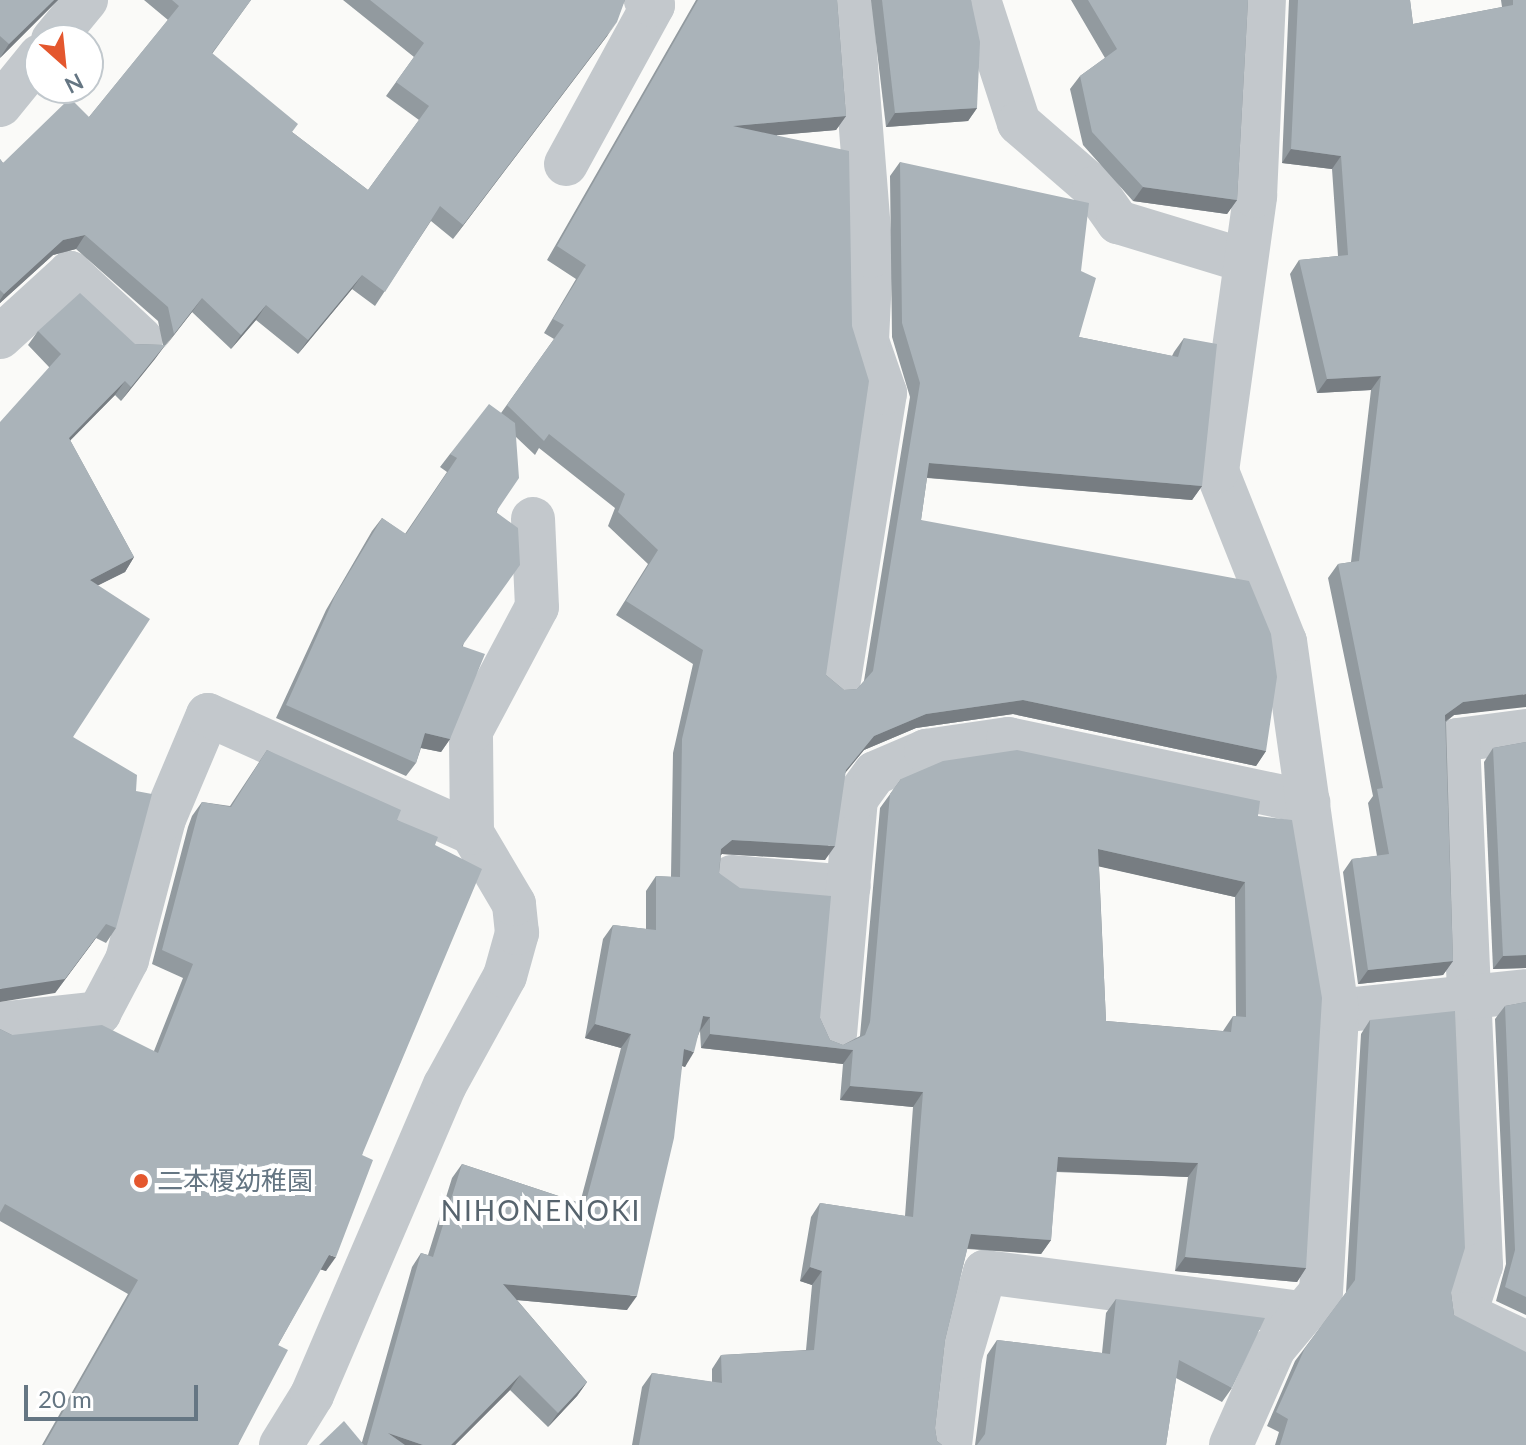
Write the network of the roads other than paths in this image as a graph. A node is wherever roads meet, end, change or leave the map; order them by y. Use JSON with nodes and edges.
{"nodes":[{"id":1,"x":86,"y":0,"type":"edge"},
{"id":2,"x":646,"y":0,"type":"edge"},
{"id":3,"x":851,"y":0,"type":"edge"},
{"id":4,"x":979,"y":0,"type":"edge"},
{"id":5,"x":1264,"y":0,"type":"edge"},
{"id":6,"x":66,"y":24,"type":"edge"},
{"id":7,"x":24,"y":76,"type":"edge"},
{"id":8,"x":0,"y":105,"type":"edge"},
{"id":9,"x":566,"y":164,"type":"dead end"},
{"id":10,"x":1243,"y":260,"type":"junction"},
{"id":11,"x":0,"y":337,"type":"edge"},
{"id":12,"x":141,"y":339,"type":"dead end"},
{"id":13,"x":533,"y":519,"type":"dead end"},
{"id":14,"x":839,"y":680,"type":"dead end"},
{"id":15,"x":1526,"y":731,"type":"edge"},
{"id":16,"x":1308,"y":802,"type":"junction"},
{"id":17,"x":472,"y":833,"type":"junction"},
{"id":18,"x":732,"y":877,"type":"dead end"},
{"id":19,"x":849,"y":887,"type":"junction"},
{"id":20,"x":1526,"y":991,"type":"edge"},
{"id":21,"x":1472,"y":997,"type":"junction"},
{"id":22,"x":1337,"y":1011,"type":"junction"},
{"id":23,"x":0,"y":1024,"type":"edge"},
{"id":24,"x":835,"y":1034,"type":"dead end"},
{"id":25,"x":1302,"y":1313,"type":"junction"},
{"id":26,"x":1526,"y":1343,"type":"edge"},
{"id":27,"x":281,"y":1445,"type":"edge"},
{"id":28,"x":950,"y":1445,"type":"edge"},
{"id":29,"x":1231,"y":1445,"type":"edge"}],
"edges":[{"from":1,"to":6,"type":"street"},
{"from":2,"to":9,"type":"street"},
{"from":3,"to":14,"type":"street"},
{"from":4,"to":10,"type":"street"},
{"from":5,"to":10,"type":"street"},
{"from":7,"to":8,"type":"street"},
{"from":10,"to":16,"type":"street"},
{"from":11,"to":12,"type":"street"},
{"from":13,"to":17,"type":"street"},
{"from":15,"to":21,"type":"street"},
{"from":16,"to":19,"type":"street"},
{"from":16,"to":22,"type":"street"},
{"from":17,"to":23,"type":"street"},
{"from":17,"to":27,"type":"street"},
{"from":18,"to":19,"type":"street"},
{"from":19,"to":24,"type":"street"},
{"from":20,"to":21,"type":"street"},
{"from":21,"to":22,"type":"street"},
{"from":21,"to":26,"type":"street"},
{"from":22,"to":25,"type":"street"},
{"from":25,"to":28,"type":"street"},
{"from":25,"to":29,"type":"street"}]}
